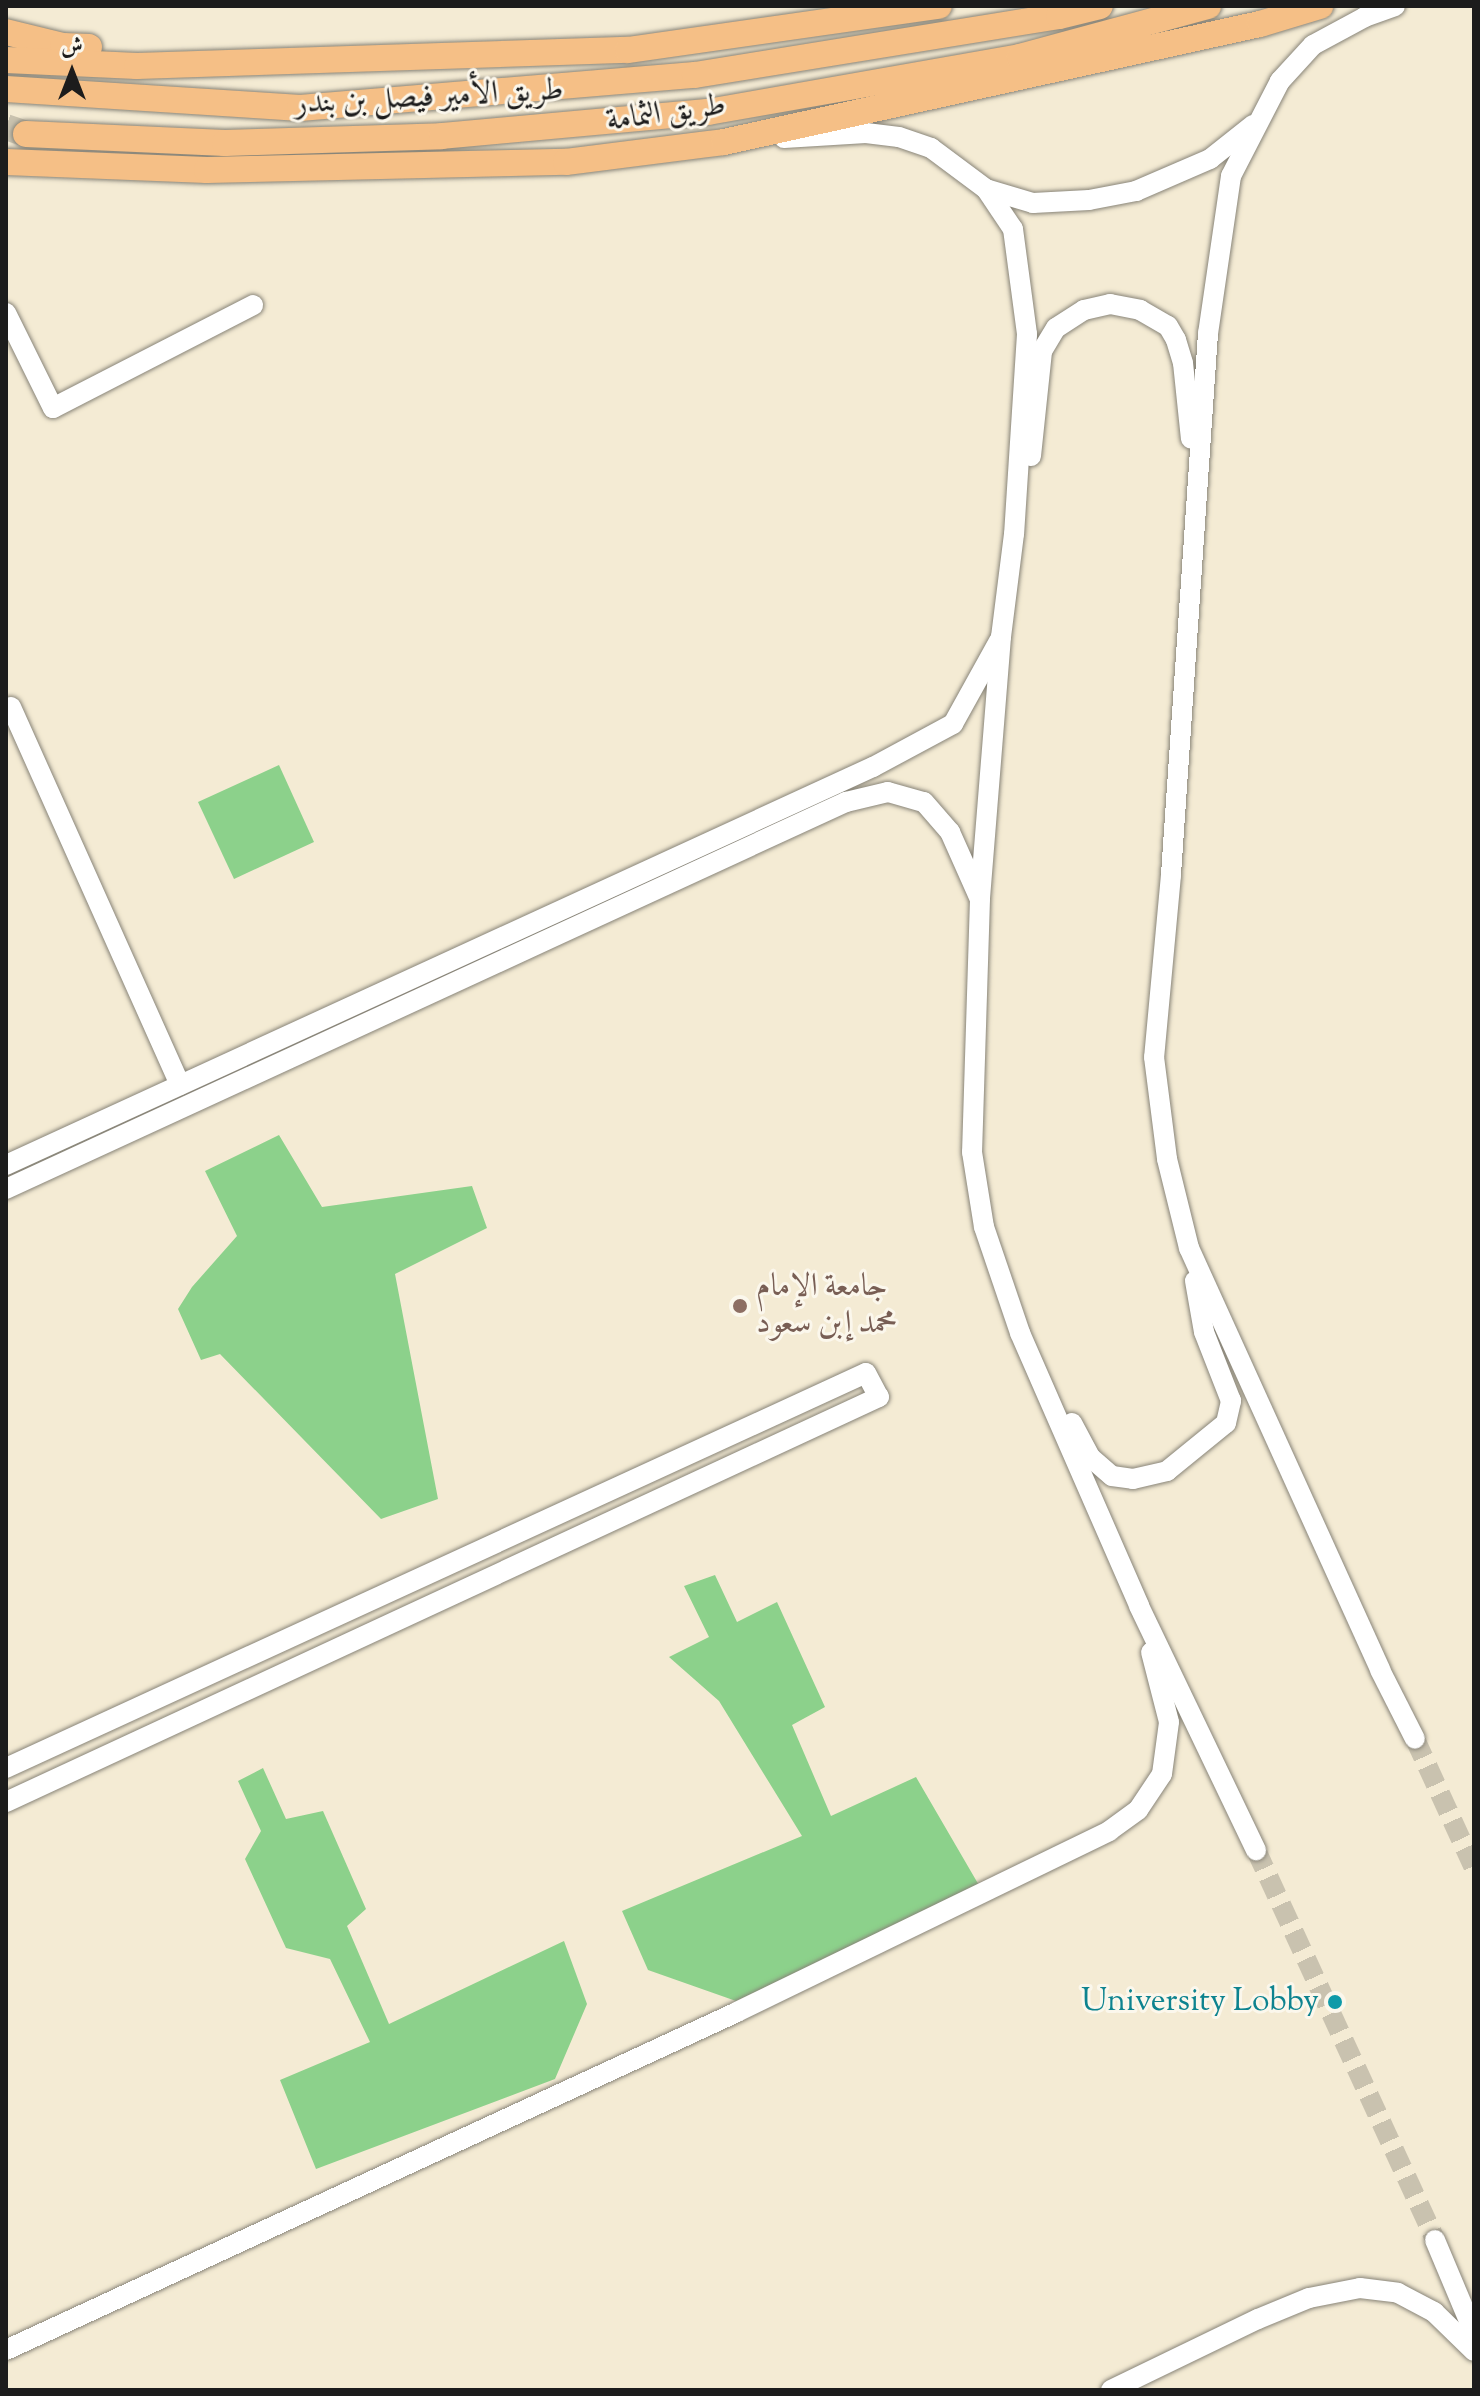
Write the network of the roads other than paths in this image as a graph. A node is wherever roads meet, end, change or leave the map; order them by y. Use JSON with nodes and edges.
{"nodes":[{"id":1,"x":939,"y":6,"type":"edge"},
{"id":2,"x":1100,"y":6,"type":"edge"},
{"id":3,"x":1208,"y":6,"type":"edge"},
{"id":4,"x":1320,"y":6,"type":"edge"},
{"id":5,"x":1395,"y":6,"type":"edge"},
{"id":6,"x":6,"y":32,"type":"edge"},
{"id":7,"x":380,"y":56,"type":"junction"},
{"id":8,"x":6,"y":60,"type":"edge"},
{"id":9,"x":6,"y":89,"type":"edge"},
{"id":10,"x":1257,"y":122,"type":"junction"},
{"id":11,"x":26,"y":134,"type":"tunnel mouth"},
{"id":12,"x":724,"y":142,"type":"junction"},
{"id":13,"x":6,"y":162,"type":"edge"},
{"id":14,"x":986,"y":189,"type":"junction"},
{"id":15,"x":253,"y":305,"type":"dead end"},
{"id":16,"x":6,"y":313,"type":"edge"},
{"id":17,"x":1197,"y":468,"type":"junction"},
{"id":18,"x":1014,"y":534,"type":"junction"},
{"id":19,"x":1001,"y":637,"type":"junction"},
{"id":20,"x":11,"y":707,"type":"dead end"},
{"id":21,"x":980,"y":899,"type":"junction"},
{"id":22,"x":180,"y":1085,"type":"junction"},
{"id":23,"x":6,"y":1165,"type":"edge"},
{"id":24,"x":6,"y":1189,"type":"edge"},
{"id":25,"x":1189,"y":1248,"type":"junction"},
{"id":26,"x":1020,"y":1333,"type":"junction"},
{"id":27,"x":1139,"y":1606,"type":"junction"},
{"id":28,"x":1415,"y":1739,"type":"tunnel mouth"},
{"id":29,"x":6,"y":1768,"type":"edge"},
{"id":30,"x":6,"y":1802,"type":"edge"},
{"id":31,"x":1256,"y":1850,"type":"tunnel mouth"},
{"id":32,"x":1435,"y":2240,"type":"tunnel mouth"},
{"id":33,"x":1474,"y":2333,"type":"edge"},
{"id":34,"x":6,"y":2350,"type":"edge"},
{"id":35,"x":1474,"y":2351,"type":"edge"},
{"id":36,"x":1111,"y":2390,"type":"edge"}],
"edges":[{"from":1,"to":7,"type":"main road"},
{"from":2,"to":9,"type":"main road","name":"طريق الثمامة"},
{"from":3,"to":11,"type":"main road","name":"طريق الأمير فيصل بن بندر"},
{"from":4,"to":12,"type":"main road","name":"طريق الثمامة"},
{"from":5,"to":10,"type":"street"},
{"from":6,"to":7,"type":"main road"},
{"from":7,"to":8,"type":"main road"},
{"from":10,"to":14,"type":"street"},
{"from":10,"to":17,"type":"street"},
{"from":12,"to":13,"type":"main road","name":"طريق الثمامة"},
{"from":12,"to":14,"type":"street"},
{"from":14,"to":18,"type":"street"},
{"from":15,"to":16,"type":"street"},
{"from":17,"to":18,"type":"street"},
{"from":17,"to":25,"type":"street"},
{"from":18,"to":19,"type":"street"},
{"from":19,"to":21,"type":"street"},
{"from":19,"to":22,"type":"street"},
{"from":20,"to":22,"type":"street"},
{"from":21,"to":24,"type":"street"},
{"from":21,"to":26,"type":"street"},
{"from":22,"to":23,"type":"street"},
{"from":25,"to":26,"type":"street"},
{"from":25,"to":28,"type":"street"},
{"from":26,"to":27,"type":"street"},
{"from":27,"to":31,"type":"street"},
{"from":27,"to":34,"type":"street"},
{"from":29,"to":30,"type":"street"},
{"from":32,"to":33,"type":"street"},
{"from":35,"to":36,"type":"street"}]}
